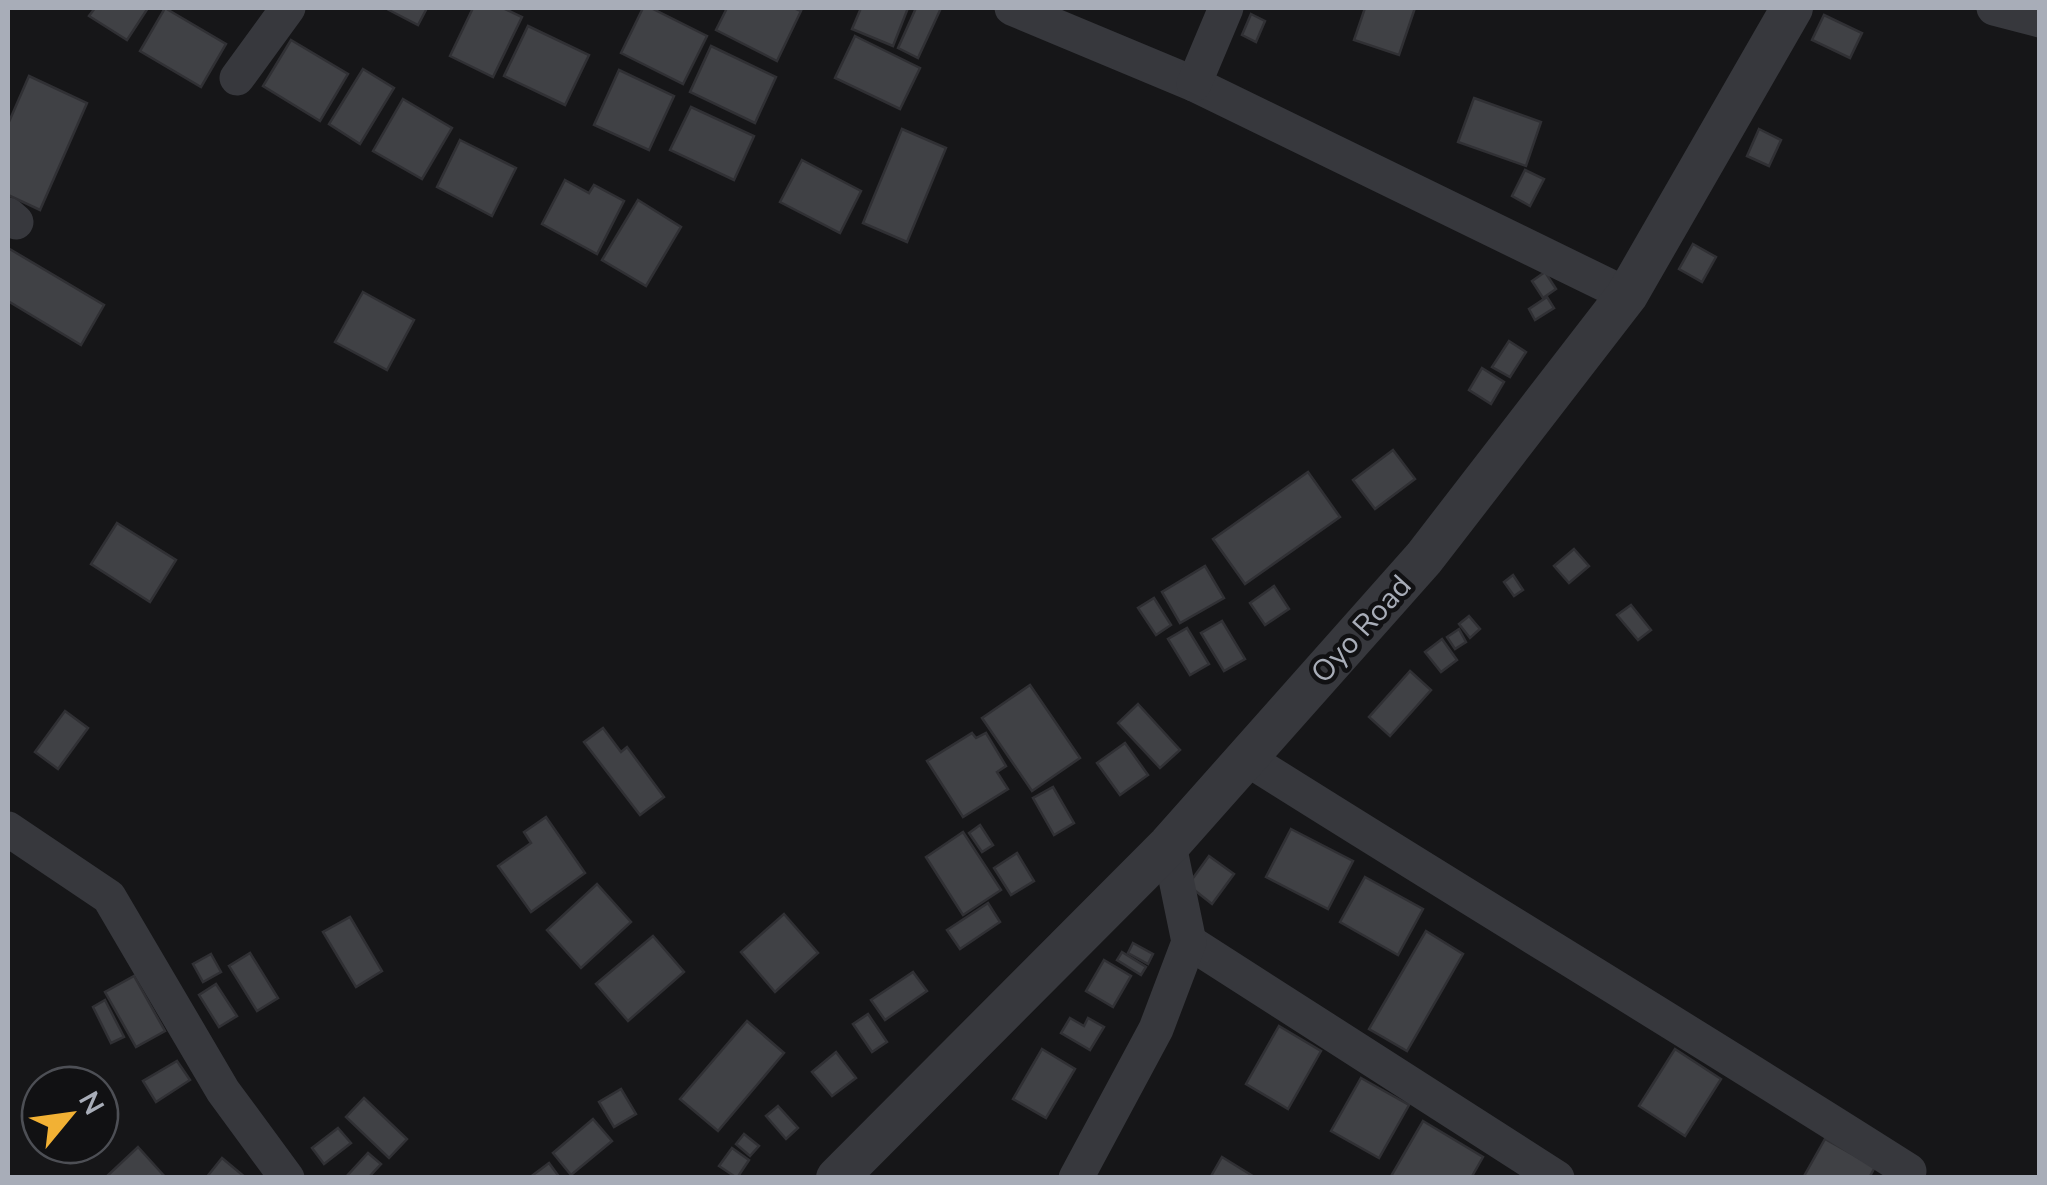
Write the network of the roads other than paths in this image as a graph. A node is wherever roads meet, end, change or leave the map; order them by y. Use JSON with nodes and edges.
{"nodes":[{"id":1,"x":288,"y":8,"type":"edge"},
{"id":2,"x":1012,"y":8,"type":"edge"},
{"id":3,"x":1226,"y":8,"type":"edge"},
{"id":4,"x":1792,"y":8,"type":"edge"},
{"id":5,"x":1994,"y":8,"type":"edge"},
{"id":6,"x":2040,"y":20,"type":"edge"},
{"id":7,"x":237,"y":78,"type":"dead end"},
{"id":8,"x":1194,"y":84,"type":"junction"},
{"id":9,"x":1627,"y":295,"type":"junction"},
{"id":10,"x":1246,"y":758,"type":"junction"},
{"id":11,"x":8,"y":830,"type":"edge"},
{"id":12,"x":1169,"y":844,"type":"junction"},
{"id":13,"x":1189,"y":942,"type":"junction"},
{"id":14,"x":1909,"y":1170,"type":"dead end"},
{"id":15,"x":1547,"y":1175,"type":"edge"},
{"id":16,"x":288,"y":1178,"type":"edge"},
{"id":17,"x":836,"y":1178,"type":"edge"},
{"id":18,"x":1076,"y":1178,"type":"edge"}],
"edges":[{"from":1,"to":7,"type":"street"},
{"from":2,"to":8,"type":"street"},
{"from":3,"to":8,"type":"street"},
{"from":4,"to":9,"type":"street","name":"Oyo Road"},
{"from":5,"to":6,"type":"street"},
{"from":8,"to":9,"type":"street"},
{"from":9,"to":10,"type":"street","name":"Oyo Road"},
{"from":10,"to":12,"type":"street","name":"Oyo Road"},
{"from":10,"to":14,"type":"street"},
{"from":11,"to":16,"type":"street"},
{"from":12,"to":13,"type":"street"},
{"from":12,"to":17,"type":"street","name":"Oyo Road"},
{"from":13,"to":15,"type":"street"},
{"from":13,"to":18,"type":"street"}]}
